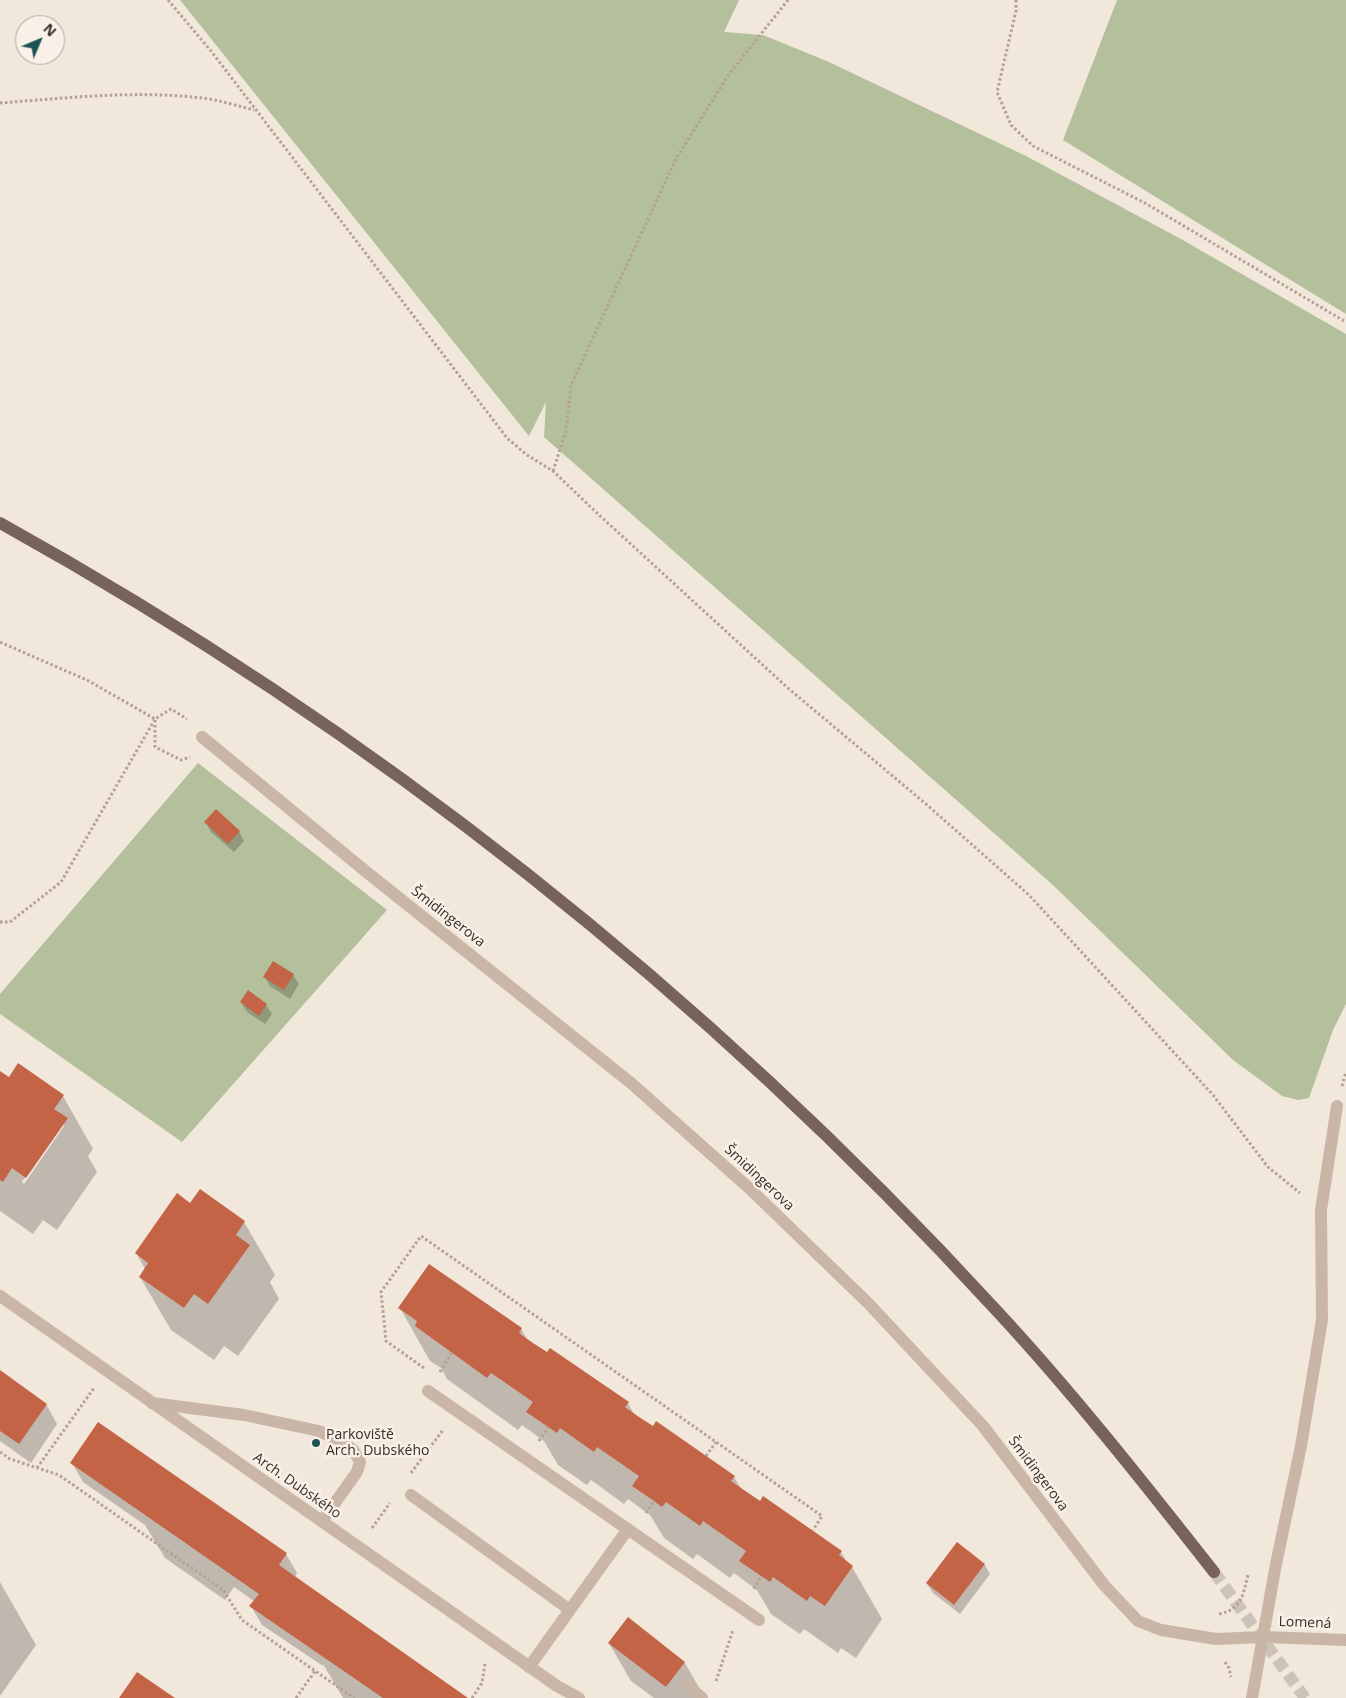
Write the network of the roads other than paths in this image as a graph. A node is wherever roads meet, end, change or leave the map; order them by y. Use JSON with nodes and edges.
{"nodes":[{"id":1,"x":0,"y":523,"type":"edge"},
{"id":2,"x":202,"y":737,"type":"road end"},
{"id":3,"x":1337,"y":1106,"type":"dead end"},
{"id":4,"x":0,"y":1296,"type":"edge"},
{"id":5,"x":428,"y":1391,"type":"road end"},
{"id":6,"x":152,"y":1402,"type":"junction"},
{"id":7,"x":411,"y":1495,"type":"dead end"},
{"id":8,"x":322,"y":1521,"type":"junction"},
{"id":9,"x":628,"y":1529,"type":"junction"},
{"id":10,"x":1214,"y":1572,"type":"tunnel mouth"},
{"id":11,"x":570,"y":1610,"type":"junction"},
{"id":12,"x":758,"y":1620,"type":"dead end"},
{"id":13,"x":1263,"y":1637,"type":"junction"},
{"id":14,"x":1346,"y":1640,"type":"edge"},
{"id":15,"x":529,"y":1667,"type":"junction"},
{"id":16,"x":685,"y":1684,"type":"dead end"},
{"id":17,"x":579,"y":1698,"type":"edge"},
{"id":18,"x":702,"y":1698,"type":"edge"},
{"id":19,"x":1252,"y":1698,"type":"edge"}],
"edges":[{"from":1,"to":10,"type":"main road"},
{"from":2,"to":13,"type":"street","name":"Šmidingerova"},
{"from":3,"to":13,"type":"street"},
{"from":4,"to":6,"type":"street","name":"Arch. Dubského"},
{"from":5,"to":9,"type":"street"},
{"from":6,"to":8,"type":"street","name":"Arch. Dubského"},
{"from":6,"to":8,"type":"street"},
{"from":7,"to":11,"type":"street"},
{"from":8,"to":15,"type":"street","name":"Arch. Dubského"},
{"from":9,"to":11,"type":"street"},
{"from":9,"to":12,"type":"street"},
{"from":11,"to":15,"type":"street"},
{"from":13,"to":14,"type":"street","name":"Lomená"},
{"from":13,"to":19,"type":"street"},
{"from":15,"to":17,"type":"street","name":"Arch. Dubského"},
{"from":16,"to":18,"type":"street"}]}
